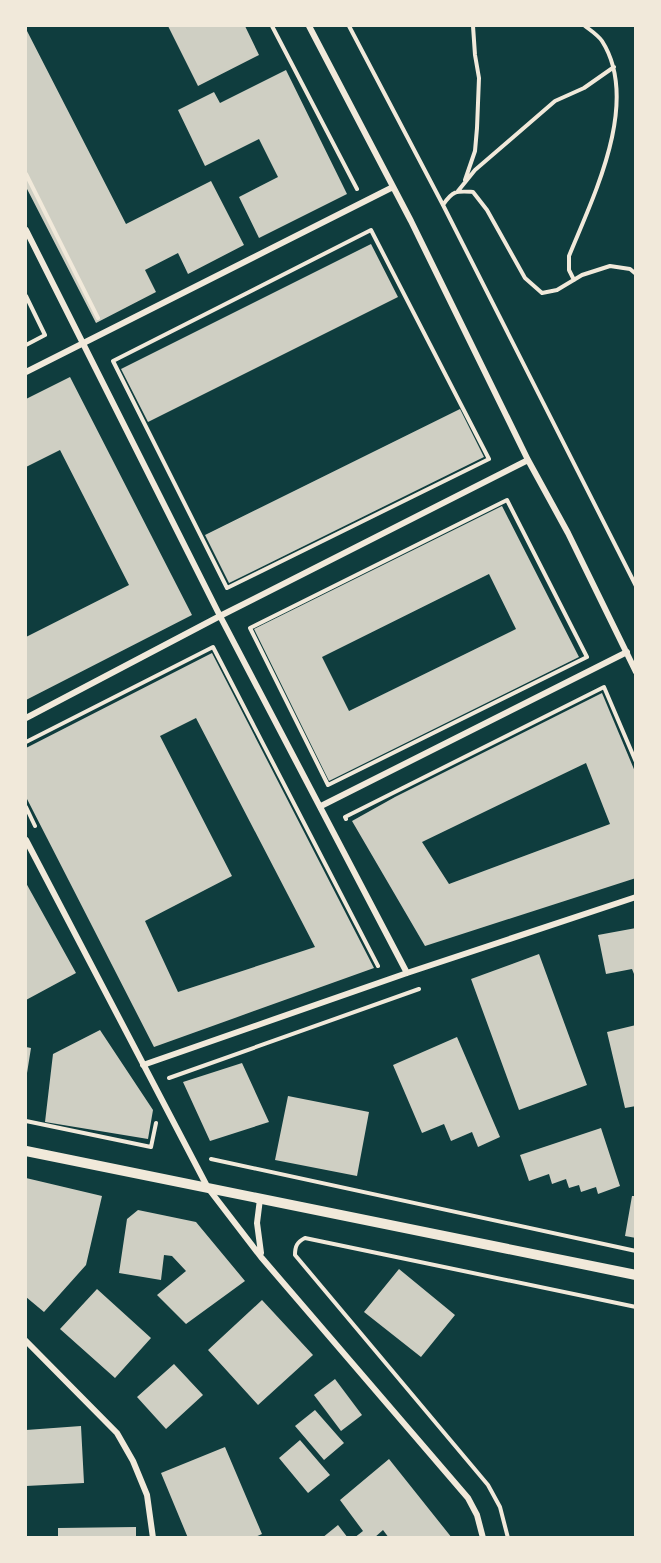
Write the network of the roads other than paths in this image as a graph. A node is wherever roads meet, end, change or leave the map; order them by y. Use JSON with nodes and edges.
{"nodes":[{"id":1,"x":309,"y":26,"type":"edge"},
{"id":2,"x":393,"y":187,"type":"junction"},
{"id":3,"x":26,"y":230,"type":"edge"},
{"id":4,"x":84,"y":344,"type":"junction"},
{"id":5,"x":26,"y":372,"type":"edge"},
{"id":6,"x":528,"y":460,"type":"junction"},
{"id":7,"x":220,"y":616,"type":"junction"},
{"id":8,"x":627,"y":652,"type":"junction"},
{"id":9,"x":636,"y":672,"type":"edge"},
{"id":10,"x":26,"y":718,"type":"edge"},
{"id":11,"x":321,"y":806,"type":"junction"},
{"id":12,"x":26,"y":840,"type":"edge"},
{"id":13,"x":636,"y":897,"type":"edge"},
{"id":14,"x":407,"y":973,"type":"junction"},
{"id":15,"x":143,"y":1065,"type":"junction"},
{"id":16,"x":26,"y":1151,"type":"edge"},
{"id":17,"x":208,"y":1188,"type":"junction"},
{"id":18,"x":260,"y":1199,"type":"junction"},
{"id":19,"x":261,"y":1257,"type":"junction"},
{"id":20,"x":636,"y":1275,"type":"edge"},
{"id":21,"x":26,"y":1341,"type":"edge"},
{"id":22,"x":153,"y":1538,"type":"edge"},
{"id":23,"x":483,"y":1538,"type":"edge"}],
"edges":[{"from":1,"to":2,"type":"street"},
{"from":2,"to":4,"type":"street"},
{"from":2,"to":6,"type":"street"},
{"from":3,"to":4,"type":"street"},
{"from":4,"to":5,"type":"street"},
{"from":4,"to":7,"type":"street"},
{"from":6,"to":7,"type":"street"},
{"from":6,"to":8,"type":"street"},
{"from":7,"to":10,"type":"street"},
{"from":7,"to":11,"type":"street"},
{"from":8,"to":9,"type":"street"},
{"from":8,"to":11,"type":"street"},
{"from":11,"to":14,"type":"street"},
{"from":12,"to":15,"type":"street"},
{"from":13,"to":14,"type":"street"},
{"from":14,"to":15,"type":"street"},
{"from":15,"to":17,"type":"street"},
{"from":16,"to":17,"type":"street"},
{"from":17,"to":18,"type":"street"},
{"from":17,"to":19,"type":"street"},
{"from":18,"to":19,"type":"street"},
{"from":18,"to":20,"type":"street"},
{"from":19,"to":23,"type":"street"},
{"from":21,"to":22,"type":"street"}]}
